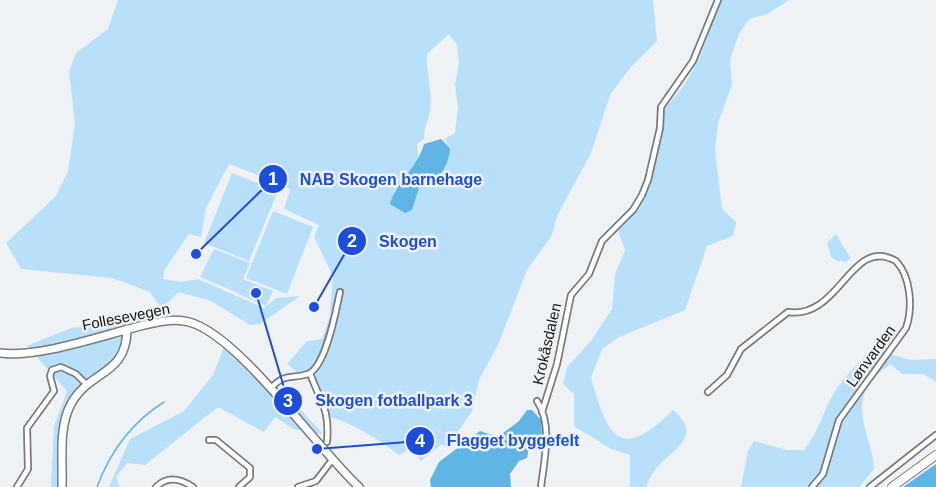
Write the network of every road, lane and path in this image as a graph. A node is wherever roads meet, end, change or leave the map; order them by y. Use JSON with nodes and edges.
{"nodes":[{"id":1,"x":718,"y":0,"type":"edge"},
{"id":2,"x":340,"y":292,"type":"dead end"},
{"id":3,"x":127,"y":329,"type":"junction"},
{"id":4,"x":119,"y":331,"type":"junction"},
{"id":5,"x":124,"y":347,"type":"junction"},
{"id":6,"x":0,"y":353,"type":"edge"},
{"id":7,"x":309,"y":373,"type":"junction"},
{"id":8,"x":87,"y":385,"type":"junction"},
{"id":9,"x":270,"y":389,"type":"junction"},
{"id":10,"x":708,"y":392,"type":"dead end"},
{"id":11,"x":537,"y":401,"type":"dead end"},
{"id":12,"x":542,"y":412,"type":"junction"},
{"id":13,"x":936,"y":435,"type":"edge"},
{"id":14,"x":209,"y":440,"type":"dead end"},
{"id":15,"x":327,"y":442,"type":"dead end"},
{"id":16,"x":936,"y":455,"type":"edge"},
{"id":17,"x":332,"y":460,"type":"junction"},
{"id":18,"x":17,"y":487,"type":"edge"},
{"id":19,"x":62,"y":487,"type":"edge"},
{"id":20,"x":156,"y":487,"type":"edge"},
{"id":21,"x":193,"y":487,"type":"edge"},
{"id":22,"x":239,"y":487,"type":"edge"},
{"id":23,"x":298,"y":487,"type":"edge"},
{"id":24,"x":359,"y":487,"type":"edge"},
{"id":25,"x":541,"y":487,"type":"edge"},
{"id":26,"x":812,"y":487,"type":"edge"},
{"id":27,"x":870,"y":487,"type":"edge"},
{"id":28,"x":892,"y":487,"type":"edge"}],
"edges":[{"from":1,"to":12,"type":"street","name":"Krokåsdalen"},
{"from":2,"to":7,"type":"street"},
{"from":3,"to":4,"type":"main road","name":"Follesevegen"},
{"from":3,"to":5,"type":"main road"},
{"from":3,"to":9,"type":"main road","name":"Follesevegen"},
{"from":4,"to":5,"type":"main road"},
{"from":4,"to":6,"type":"main road","name":"Follesevegen"},
{"from":5,"to":8,"type":"main road"},
{"from":7,"to":9,"type":"street"},
{"from":7,"to":15,"type":"street"},
{"from":8,"to":18,"type":"street"},
{"from":8,"to":19,"type":"main road"},
{"from":9,"to":17,"type":"main road","name":"Follesevegen"},
{"from":10,"to":26,"type":"street","name":"Lønvarden"},
{"from":11,"to":12,"type":"street","name":"Krokåsdalen"},
{"from":12,"to":25,"type":"street","name":"Krokåsdalen"},
{"from":13,"to":27,"type":"street"},
{"from":14,"to":22,"type":"street"},
{"from":16,"to":28,"type":"main road"},
{"from":17,"to":23,"type":"street"},
{"from":17,"to":24,"type":"main road","name":"Follesevegen"},
{"from":20,"to":21,"type":"street"}]}
